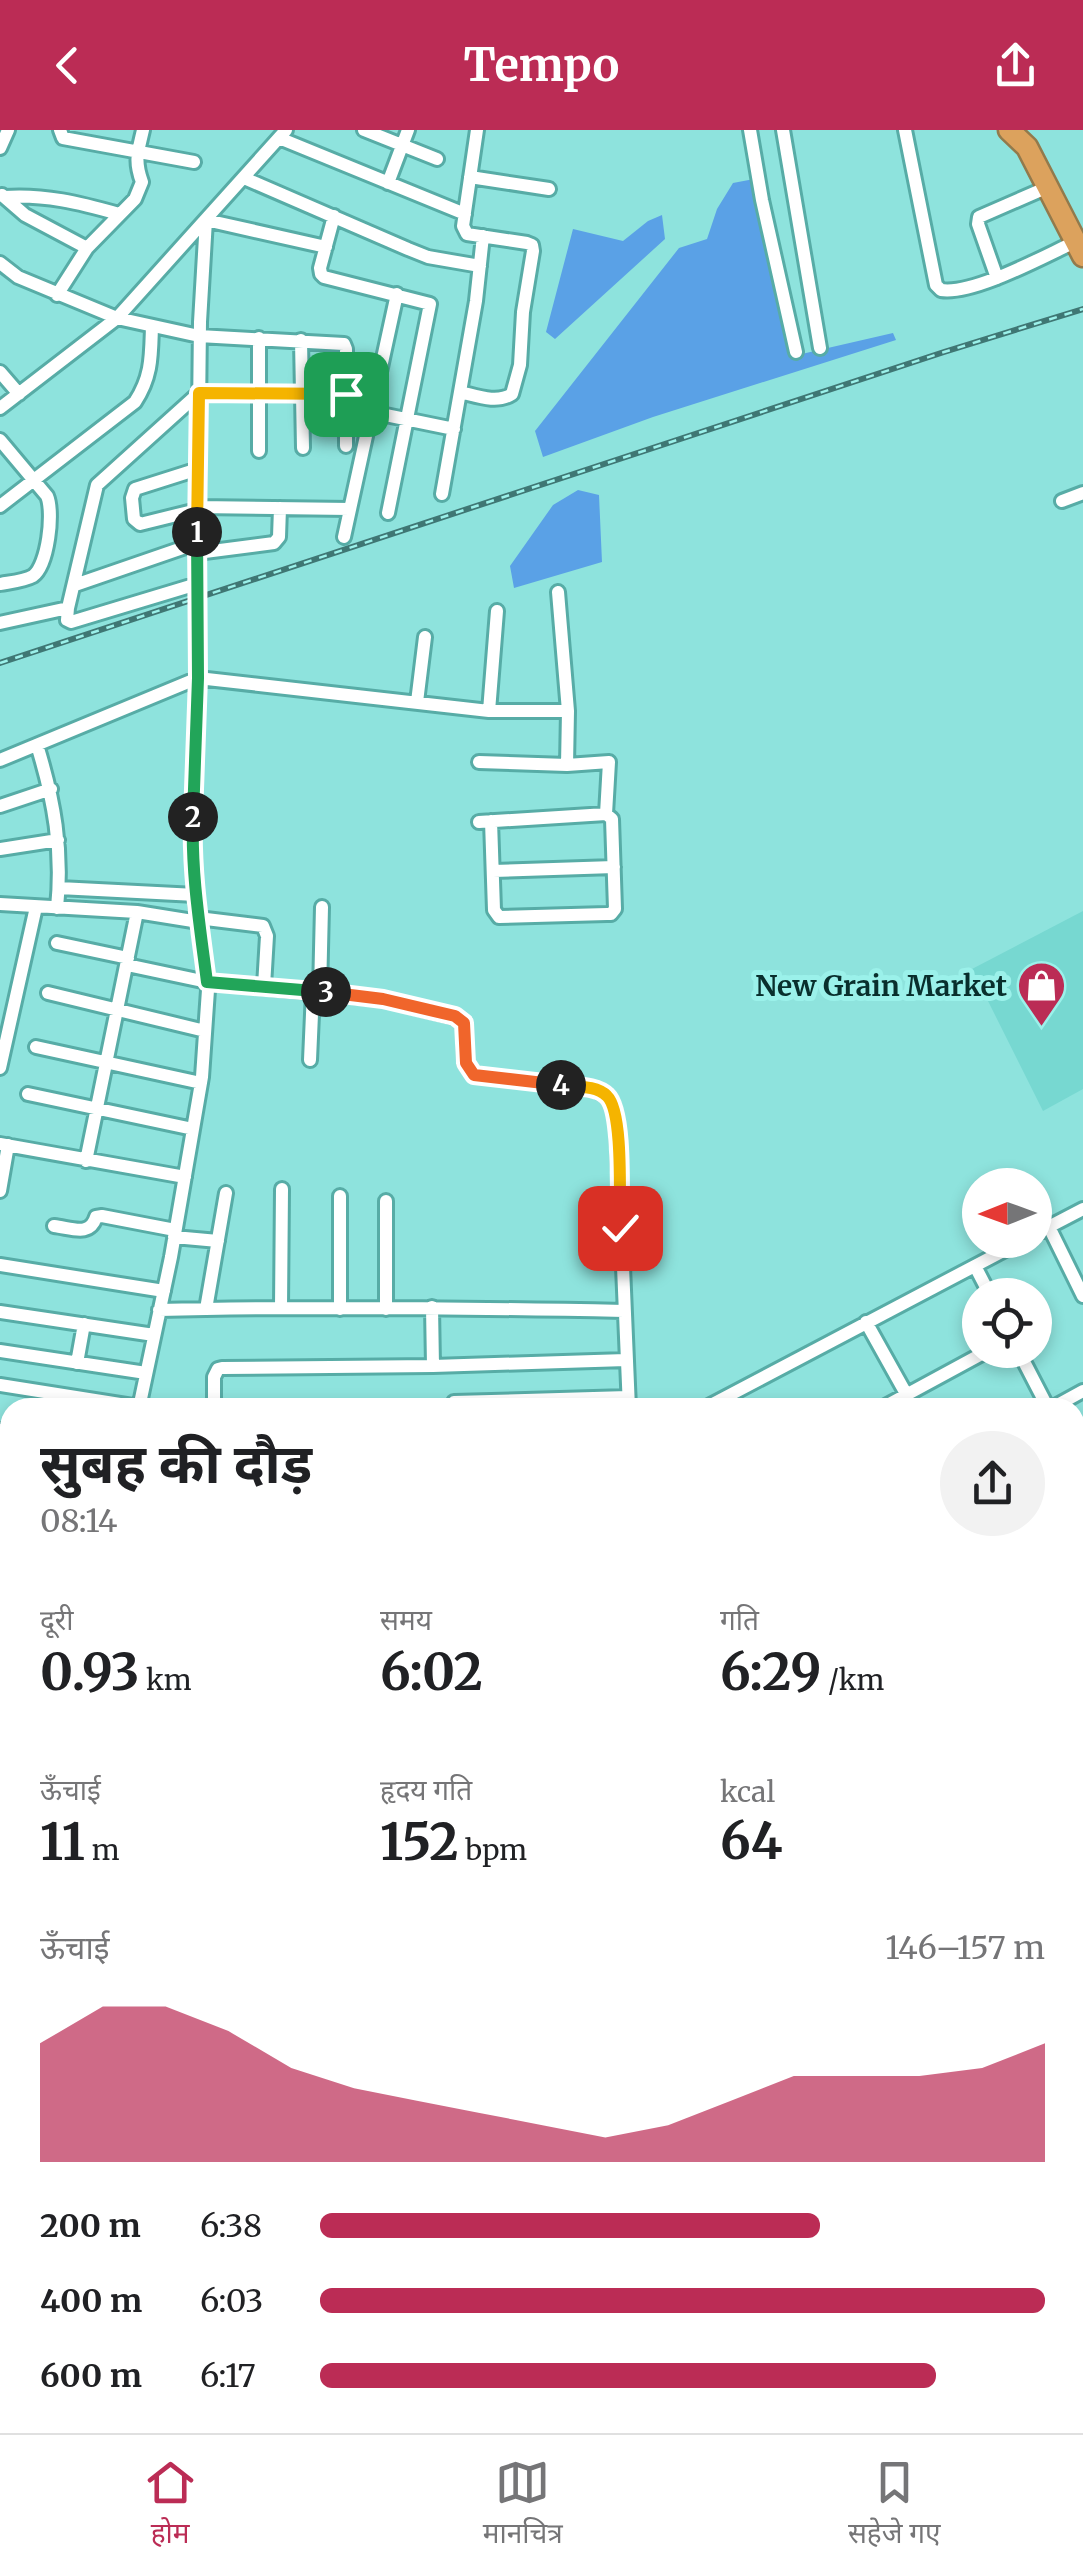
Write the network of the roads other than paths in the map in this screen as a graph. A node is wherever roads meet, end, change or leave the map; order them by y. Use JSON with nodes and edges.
{"nodes":[{"id":1,"x":8,"y":130,"type":"edge"},
{"id":2,"x":60,"y":130,"type":"edge"},
{"id":3,"x":143,"y":130,"type":"edge"},
{"id":4,"x":364,"y":130,"type":"edge"},
{"id":5,"x":408,"y":130,"type":"edge"},
{"id":6,"x":478,"y":130,"type":"edge"},
{"id":7,"x":750,"y":130,"type":"edge"},
{"id":8,"x":783,"y":130,"type":"edge"},
{"id":9,"x":905,"y":130,"type":"edge"},
{"id":10,"x":1010,"y":130,"type":"edge"},
{"id":11,"x":283,"y":134,"type":"edge"},
{"id":12,"x":402,"y":146,"type":"junction"},
{"id":13,"x":0,"y":148,"type":"edge"},
{"id":14,"x":138,"y":152,"type":"junction"},
{"id":15,"x":437,"y":159,"type":"dead end"},
{"id":16,"x":194,"y":162,"type":"dead end"},
{"id":17,"x":470,"y":177,"type":"junction"},
{"id":18,"x":244,"y":178,"type":"junction"},
{"id":19,"x":388,"y":183,"type":"junction"},
{"id":20,"x":1048,"y":186,"type":"junction"},
{"id":21,"x":549,"y":189,"type":"dead end"},
{"id":22,"x":2,"y":195,"type":"edge"},
{"id":23,"x":119,"y":214,"type":"junction"},
{"id":24,"x":465,"y":214,"type":"junction"},
{"id":25,"x":334,"y":216,"type":"junction"},
{"id":26,"x":206,"y":220,"type":"junction"},
{"id":27,"x":483,"y":236,"type":"junction"},
{"id":28,"x":87,"y":248,"type":"junction"},
{"id":29,"x":326,"y":248,"type":"junction"},
{"id":30,"x":1079,"y":249,"type":"edge"},
{"id":31,"x":480,"y":266,"type":"junction"},
{"id":32,"x":6,"y":267,"type":"edge"},
{"id":33,"x":997,"y":278,"type":"junction"},
{"id":34,"x":0,"y":283,"type":"edge"},
{"id":35,"x":57,"y":294,"type":"junction"},
{"id":36,"x":397,"y":294,"type":"junction"},
{"id":37,"x":117,"y":318,"type":"junction"},
{"id":38,"x":152,"y":326,"type":"junction"},
{"id":39,"x":200,"y":336,"type":"junction"},
{"id":40,"x":259,"y":338,"type":"junction"},
{"id":41,"x":301,"y":340,"type":"junction"},
{"id":42,"x":820,"y":348,"type":"dead end"},
{"id":43,"x":796,"y":352,"type":"dead end"},
{"id":44,"x":0,"y":372,"type":"edge"},
{"id":45,"x":460,"y":392,"type":"junction"},
{"id":46,"x":199,"y":393,"type":"junction"},
{"id":47,"x":19,"y":394,"type":"junction"},
{"id":48,"x":258,"y":394,"type":"junction"},
{"id":49,"x":302,"y":394,"type":"junction"},
{"id":50,"x":346,"y":394,"type":"junction"},
{"id":51,"x":0,"y":408,"type":"edge"},
{"id":52,"x":371,"y":412,"type":"junction"},
{"id":53,"x":407,"y":419,"type":"junction"},
{"id":54,"x":454,"y":429,"type":"junction"},
{"id":55,"x":0,"y":440,"type":"edge"},
{"id":56,"x":346,"y":446,"type":"dead end"},
{"id":57,"x":303,"y":448,"type":"dead end"},
{"id":58,"x":258,"y":451,"type":"dead end"},
{"id":59,"x":198,"y":469,"type":"junction"},
{"id":60,"x":34,"y":481,"type":"junction"},
{"id":61,"x":1083,"y":493,"type":"edge"},
{"id":62,"x":442,"y":494,"type":"dead end"},
{"id":63,"x":1062,"y":501,"type":"dead end"},
{"id":64,"x":0,"y":506,"type":"edge"},
{"id":65,"x":280,"y":508,"type":"junction"},
{"id":66,"x":197,"y":509,"type":"junction"},
{"id":67,"x":350,"y":509,"type":"junction"},
{"id":68,"x":388,"y":512,"type":"dead end"},
{"id":69,"x":344,"y":537,"type":"dead end"},
{"id":70,"x":197,"y":548,"type":"junction"},
{"id":71,"x":0,"y":584,"type":"edge"},
{"id":72,"x":197,"y":584,"type":"junction"},
{"id":73,"x":75,"y":585,"type":"junction"},
{"id":74,"x":558,"y":592,"type":"dead end"},
{"id":75,"x":68,"y":608,"type":"junction"},
{"id":76,"x":498,"y":611,"type":"dead end"},
{"id":77,"x":0,"y":622,"type":"edge"},
{"id":78,"x":425,"y":637,"type":"dead end"},
{"id":79,"x":198,"y":671,"type":"junction"},
{"id":80,"x":418,"y":702,"type":"junction"},
{"id":81,"x":568,"y":710,"type":"junction"},
{"id":82,"x":490,"y":711,"type":"junction"},
{"id":83,"x":36,"y":745,"type":"junction"},
{"id":84,"x":0,"y":760,"type":"edge"},
{"id":85,"x":479,"y":762,"type":"dead end"},
{"id":86,"x":567,"y":765,"type":"junction"},
{"id":87,"x":51,"y":790,"type":"junction"},
{"id":88,"x":0,"y":806,"type":"edge"},
{"id":89,"x":606,"y":814,"type":"junction"},
{"id":90,"x":58,"y":840,"type":"junction"},
{"id":91,"x":0,"y":849,"type":"edge"},
{"id":92,"x":614,"y":867,"type":"junction"},
{"id":93,"x":492,"y":872,"type":"junction"},
{"id":94,"x":59,"y":888,"type":"junction"},
{"id":95,"x":196,"y":895,"type":"junction"},
{"id":96,"x":0,"y":904,"type":"edge"},
{"id":97,"x":322,"y":906,"type":"dead end"},
{"id":98,"x":36,"y":908,"type":"junction"},
{"id":99,"x":57,"y":908,"type":"junction"},
{"id":100,"x":137,"y":912,"type":"junction"},
{"id":101,"x":198,"y":920,"type":"junction"},
{"id":102,"x":57,"y":944,"type":"dead end"},
{"id":103,"x":127,"y":961,"type":"junction"},
{"id":104,"x":207,"y":982,"type":"junction"},
{"id":105,"x":264,"y":986,"type":"junction"},
{"id":106,"x":316,"y":991,"type":"junction"},
{"id":107,"x":48,"y":993,"type":"dead end"},
{"id":108,"x":117,"y":1009,"type":"junction"},
{"id":109,"x":205,"y":1030,"type":"junction"},
{"id":110,"x":36,"y":1047,"type":"dead end"},
{"id":111,"x":310,"y":1060,"type":"dead end"},
{"id":112,"x":106,"y":1062,"type":"junction"},
{"id":113,"x":0,"y":1068,"type":"edge"},
{"id":114,"x":200,"y":1083,"type":"junction"},
{"id":115,"x":28,"y":1094,"type":"dead end"},
{"id":116,"x":96,"y":1108,"type":"junction"},
{"id":117,"x":193,"y":1129,"type":"junction"},
{"id":118,"x":4,"y":1144,"type":"edge"},
{"id":119,"x":86,"y":1161,"type":"junction"},
{"id":120,"x":185,"y":1177,"type":"junction"},
{"id":121,"x":282,"y":1189,"type":"dead end"},
{"id":122,"x":0,"y":1191,"type":"edge"},
{"id":123,"x":226,"y":1192,"type":"dead end"},
{"id":124,"x":340,"y":1196,"type":"dead end"},
{"id":125,"x":386,"y":1201,"type":"dead end"},
{"id":126,"x":1083,"y":1209,"type":"edge"},
{"id":127,"x":1052,"y":1225,"type":"edge"},
{"id":128,"x":54,"y":1226,"type":"dead end"},
{"id":129,"x":175,"y":1234,"type":"junction"},
{"id":130,"x":1052,"y":1235,"type":"edge"},
{"id":131,"x":218,"y":1241,"type":"junction"},
{"id":132,"x":990,"y":1258,"type":"edge"},
{"id":133,"x":0,"y":1264,"type":"edge"},
{"id":134,"x":975,"y":1266,"type":"junction"},
{"id":135,"x":981,"y":1278,"type":"edge"},
{"id":136,"x":164,"y":1291,"type":"junction"},
{"id":137,"x":1083,"y":1296,"type":"edge"},
{"id":138,"x":432,"y":1307,"type":"junction"},
{"id":139,"x":206,"y":1308,"type":"junction"},
{"id":140,"x":281,"y":1308,"type":"junction"},
{"id":141,"x":340,"y":1309,"type":"junction"},
{"id":142,"x":386,"y":1309,"type":"junction"},
{"id":143,"x":159,"y":1310,"type":"junction"},
{"id":144,"x":0,"y":1312,"type":"edge"},
{"id":145,"x":624,"y":1312,"type":"junction"},
{"id":146,"x":866,"y":1322,"type":"junction"},
{"id":147,"x":84,"y":1324,"type":"junction"},
{"id":148,"x":154,"y":1335,"type":"junction"},
{"id":149,"x":0,"y":1351,"type":"edge"},
{"id":150,"x":626,"y":1360,"type":"junction"},
{"id":151,"x":77,"y":1363,"type":"junction"},
{"id":152,"x":433,"y":1366,"type":"junction"},
{"id":153,"x":962,"y":1368,"type":"edge"},
{"id":154,"x":1028,"y":1368,"type":"edge"},
{"id":155,"x":146,"y":1373,"type":"junction"},
{"id":156,"x":0,"y":1386,"type":"edge"},
{"id":157,"x":79,"y":1398,"type":"edge"},
{"id":158,"x":141,"y":1398,"type":"edge"},
{"id":159,"x":214,"y":1398,"type":"edge"},
{"id":160,"x":628,"y":1398,"type":"edge"},
{"id":161,"x":724,"y":1398,"type":"edge"},
{"id":162,"x":909,"y":1398,"type":"edge"},
{"id":163,"x":916,"y":1398,"type":"edge"},
{"id":164,"x":1044,"y":1398,"type":"edge"}],
"edges":[{"from":1,"to":13,"type":"street"},
{"from":2,"to":14,"type":"street"},
{"from":3,"to":14,"type":"street"},
{"from":4,"to":12,"type":"street"},
{"from":5,"to":12,"type":"street"},
{"from":6,"to":17,"type":"street"},
{"from":7,"to":43,"type":"street"},
{"from":8,"to":42,"type":"street"},
{"from":9,"to":33,"type":"street"},
{"from":10,"to":20,"type":"highway"},
{"from":11,"to":18,"type":"street"},
{"from":11,"to":19,"type":"street"},
{"from":12,"to":15,"type":"street"},
{"from":12,"to":19,"type":"street"},
{"from":14,"to":16,"type":"street"},
{"from":14,"to":23,"type":"street"},
{"from":17,"to":21,"type":"street"},
{"from":17,"to":24,"type":"street"},
{"from":18,"to":25,"type":"street"},
{"from":18,"to":26,"type":"street"},
{"from":19,"to":24,"type":"street"},
{"from":20,"to":30,"type":"highway"},
{"from":20,"to":33,"type":"street"},
{"from":22,"to":23,"type":"street"},
{"from":22,"to":28,"type":"street"},
{"from":23,"to":28,"type":"street"},
{"from":24,"to":27,"type":"street"},
{"from":25,"to":29,"type":"street"},
{"from":25,"to":31,"type":"street"},
{"from":26,"to":29,"type":"street"},
{"from":26,"to":37,"type":"street"},
{"from":26,"to":39,"type":"street"},
{"from":27,"to":31,"type":"street"},
{"from":27,"to":45,"type":"street"},
{"from":28,"to":35,"type":"street"},
{"from":29,"to":36,"type":"street"},
{"from":30,"to":33,"type":"street"},
{"from":31,"to":45,"type":"street"},
{"from":32,"to":34,"type":"street"},
{"from":32,"to":35,"type":"street"},
{"from":35,"to":37,"type":"street"},
{"from":36,"to":52,"type":"street"},
{"from":36,"to":53,"type":"street"},
{"from":37,"to":38,"type":"street"},
{"from":37,"to":47,"type":"street"},
{"from":38,"to":39,"type":"street"},
{"from":38,"to":60,"type":"street"},
{"from":39,"to":40,"type":"street"},
{"from":39,"to":46,"type":"street"},
{"from":40,"to":41,"type":"street"},
{"from":40,"to":48,"type":"street"},
{"from":41,"to":49,"type":"street"},
{"from":41,"to":50,"type":"street"},
{"from":44,"to":47,"type":"street"},
{"from":45,"to":54,"type":"street"},
{"from":46,"to":48,"type":"street"},
{"from":46,"to":59,"type":"street"},
{"from":46,"to":73,"type":"street"},
{"from":47,"to":51,"type":"street"},
{"from":48,"to":49,"type":"street"},
{"from":48,"to":58,"type":"street"},
{"from":49,"to":50,"type":"street"},
{"from":49,"to":57,"type":"street"},
{"from":50,"to":56,"type":"street"},
{"from":52,"to":53,"type":"street"},
{"from":52,"to":67,"type":"street"},
{"from":53,"to":54,"type":"street"},
{"from":53,"to":68,"type":"street"},
{"from":54,"to":62,"type":"street"},
{"from":55,"to":60,"type":"street"},
{"from":59,"to":66,"type":"street"},
{"from":59,"to":66,"type":"street"},
{"from":60,"to":64,"type":"street"},
{"from":60,"to":71,"type":"street"},
{"from":61,"to":63,"type":"street"},
{"from":65,"to":66,"type":"street"},
{"from":65,"to":67,"type":"street"},
{"from":65,"to":70,"type":"street"},
{"from":66,"to":70,"type":"street"},
{"from":67,"to":69,"type":"street"},
{"from":70,"to":72,"type":"street"},
{"from":70,"to":73,"type":"street"},
{"from":72,"to":75,"type":"street"},
{"from":72,"to":79,"type":"street"},
{"from":73,"to":75,"type":"street"},
{"from":74,"to":81,"type":"street"},
{"from":75,"to":77,"type":"street"},
{"from":76,"to":82,"type":"street"},
{"from":78,"to":80,"type":"street"},
{"from":79,"to":80,"type":"street"},
{"from":79,"to":83,"type":"street"},
{"from":79,"to":95,"type":"street"},
{"from":80,"to":82,"type":"street"},
{"from":81,"to":82,"type":"street"},
{"from":81,"to":86,"type":"street"},
{"from":83,"to":84,"type":"street"},
{"from":83,"to":87,"type":"street"},
{"from":85,"to":86,"type":"street"},
{"from":86,"to":89,"type":"street"},
{"from":87,"to":88,"type":"street"},
{"from":87,"to":90,"type":"street"},
{"from":89,"to":92,"type":"street"},
{"from":89,"to":93,"type":"street"},
{"from":90,"to":91,"type":"street"},
{"from":90,"to":94,"type":"street"},
{"from":92,"to":93,"type":"street"},
{"from":92,"to":93,"type":"street"},
{"from":94,"to":95,"type":"street"},
{"from":94,"to":99,"type":"street"},
{"from":95,"to":101,"type":"street"},
{"from":96,"to":98,"type":"street"},
{"from":97,"to":106,"type":"street"},
{"from":98,"to":99,"type":"street"},
{"from":98,"to":113,"type":"street"},
{"from":99,"to":100,"type":"street"},
{"from":100,"to":101,"type":"street"},
{"from":100,"to":103,"type":"street"},
{"from":101,"to":104,"type":"street"},
{"from":101,"to":105,"type":"street"},
{"from":102,"to":103,"type":"street"},
{"from":103,"to":104,"type":"street"},
{"from":103,"to":108,"type":"street"},
{"from":104,"to":105,"type":"street"},
{"from":104,"to":109,"type":"street"},
{"from":105,"to":106,"type":"street"},
{"from":106,"to":111,"type":"street"},
{"from":106,"to":145,"type":"street"},
{"from":107,"to":108,"type":"street"},
{"from":108,"to":109,"type":"street"},
{"from":108,"to":112,"type":"street"},
{"from":109,"to":114,"type":"street"},
{"from":110,"to":112,"type":"street"},
{"from":112,"to":114,"type":"street"},
{"from":112,"to":116,"type":"street"},
{"from":114,"to":117,"type":"street"},
{"from":115,"to":116,"type":"street"},
{"from":116,"to":117,"type":"street"},
{"from":116,"to":119,"type":"street"},
{"from":117,"to":120,"type":"street"},
{"from":118,"to":119,"type":"street"},
{"from":118,"to":122,"type":"street"},
{"from":119,"to":120,"type":"street"},
{"from":120,"to":129,"type":"street"},
{"from":121,"to":140,"type":"street"},
{"from":123,"to":131,"type":"street"},
{"from":124,"to":141,"type":"street"},
{"from":125,"to":142,"type":"street"},
{"from":126,"to":127,"type":"street"},
{"from":128,"to":129,"type":"street"},
{"from":129,"to":131,"type":"street"},
{"from":129,"to":136,"type":"street"},
{"from":130,"to":137,"type":"street"},
{"from":131,"to":139,"type":"street"},
{"from":132,"to":134,"type":"street"},
{"from":133,"to":136,"type":"street"},
{"from":134,"to":135,"type":"street"},
{"from":134,"to":146,"type":"street"},
{"from":136,"to":143,"type":"street"},
{"from":138,"to":142,"type":"street"},
{"from":138,"to":145,"type":"street"},
{"from":138,"to":152,"type":"street"},
{"from":139,"to":140,"type":"street"},
{"from":139,"to":143,"type":"street"},
{"from":140,"to":141,"type":"street"},
{"from":141,"to":142,"type":"street"},
{"from":143,"to":148,"type":"street"},
{"from":144,"to":147,"type":"street"},
{"from":145,"to":150,"type":"street"},
{"from":146,"to":161,"type":"street"},
{"from":146,"to":162,"type":"street"},
{"from":147,"to":148,"type":"street"},
{"from":147,"to":151,"type":"street"},
{"from":148,"to":155,"type":"street"},
{"from":149,"to":151,"type":"street"},
{"from":150,"to":152,"type":"street"},
{"from":150,"to":160,"type":"street"},
{"from":151,"to":155,"type":"street"},
{"from":152,"to":159,"type":"street"},
{"from":153,"to":163,"type":"street"},
{"from":154,"to":164,"type":"street"},
{"from":155,"to":158,"type":"street"},
{"from":156,"to":157,"type":"street"}]}
